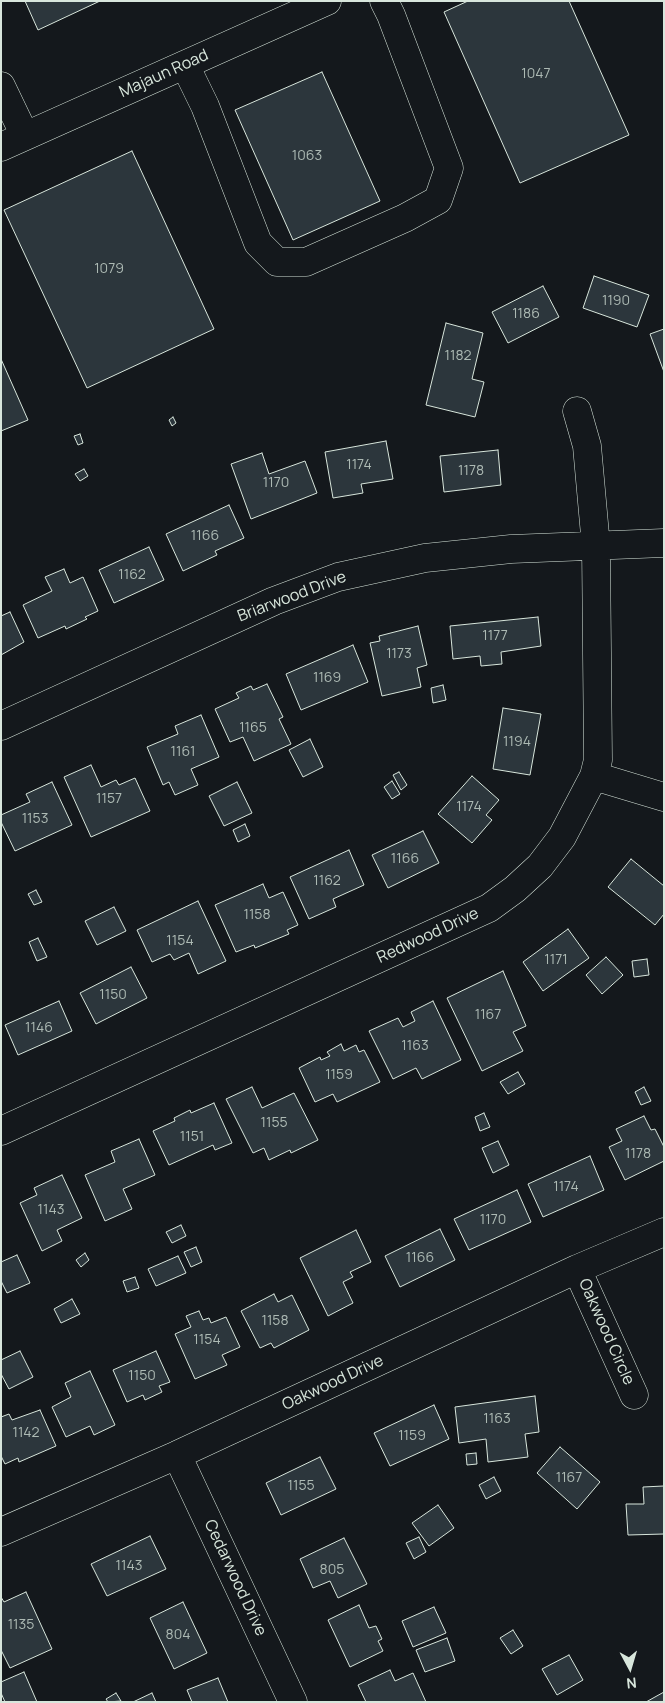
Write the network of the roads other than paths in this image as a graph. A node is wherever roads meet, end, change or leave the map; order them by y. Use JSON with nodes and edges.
{"nodes":[{"id":1,"x":327,"y":1,"type":"edge"},
{"id":2,"x":384,"y":1,"type":"edge"},
{"id":3,"x":185,"y":65,"type":"junction"},
{"id":4,"x":1,"y":86,"type":"edge"},
{"id":5,"x":13,"y":142,"type":"edge"},
{"id":6,"x":577,"y":411,"type":"dead end"},
{"id":7,"x":664,"y":543,"type":"edge"},
{"id":8,"x":596,"y":546,"type":"junction"},
{"id":9,"x":1,"y":726,"type":"edge"},
{"id":10,"x":594,"y":776,"type":"junction"},
{"id":11,"x":664,"y":797,"type":"edge"},
{"id":12,"x":1,"y":1131,"type":"edge"},
{"id":13,"x":664,"y":1232,"type":"edge"},
{"id":14,"x":578,"y":1269,"type":"junction"},
{"id":15,"x":634,"y":1394,"type":"dead end"},
{"id":16,"x":177,"y":1455,"type":"junction"},
{"id":17,"x":1,"y":1532,"type":"edge"},
{"id":18,"x":293,"y":1702,"type":"edge"}],
"edges":[{"from":1,"to":3,"type":"street","name":"Majaun Road"},
{"from":2,"to":3,"type":"street"},
{"from":3,"to":5,"type":"street","name":"Majaun Road"},
{"from":4,"to":5,"type":"street"},
{"from":6,"to":8,"type":"street","name":"Redwood Drive"},
{"from":7,"to":8,"type":"street","name":"Briarwood Drive"},
{"from":8,"to":9,"type":"street","name":"Briarwood Drive"},
{"from":8,"to":10,"type":"street","name":"Redwood Drive"},
{"from":10,"to":11,"type":"street"},
{"from":10,"to":12,"type":"street","name":"Redwood Drive"},
{"from":13,"to":14,"type":"street","name":"Oakwood Drive"},
{"from":14,"to":15,"type":"street","name":"Oakwood Circle"},
{"from":14,"to":16,"type":"street","name":"Oakwood Drive"},
{"from":16,"to":17,"type":"street","name":"Oakwood Drive"},
{"from":16,"to":18,"type":"street","name":"Cedarwood Drive"}]}
